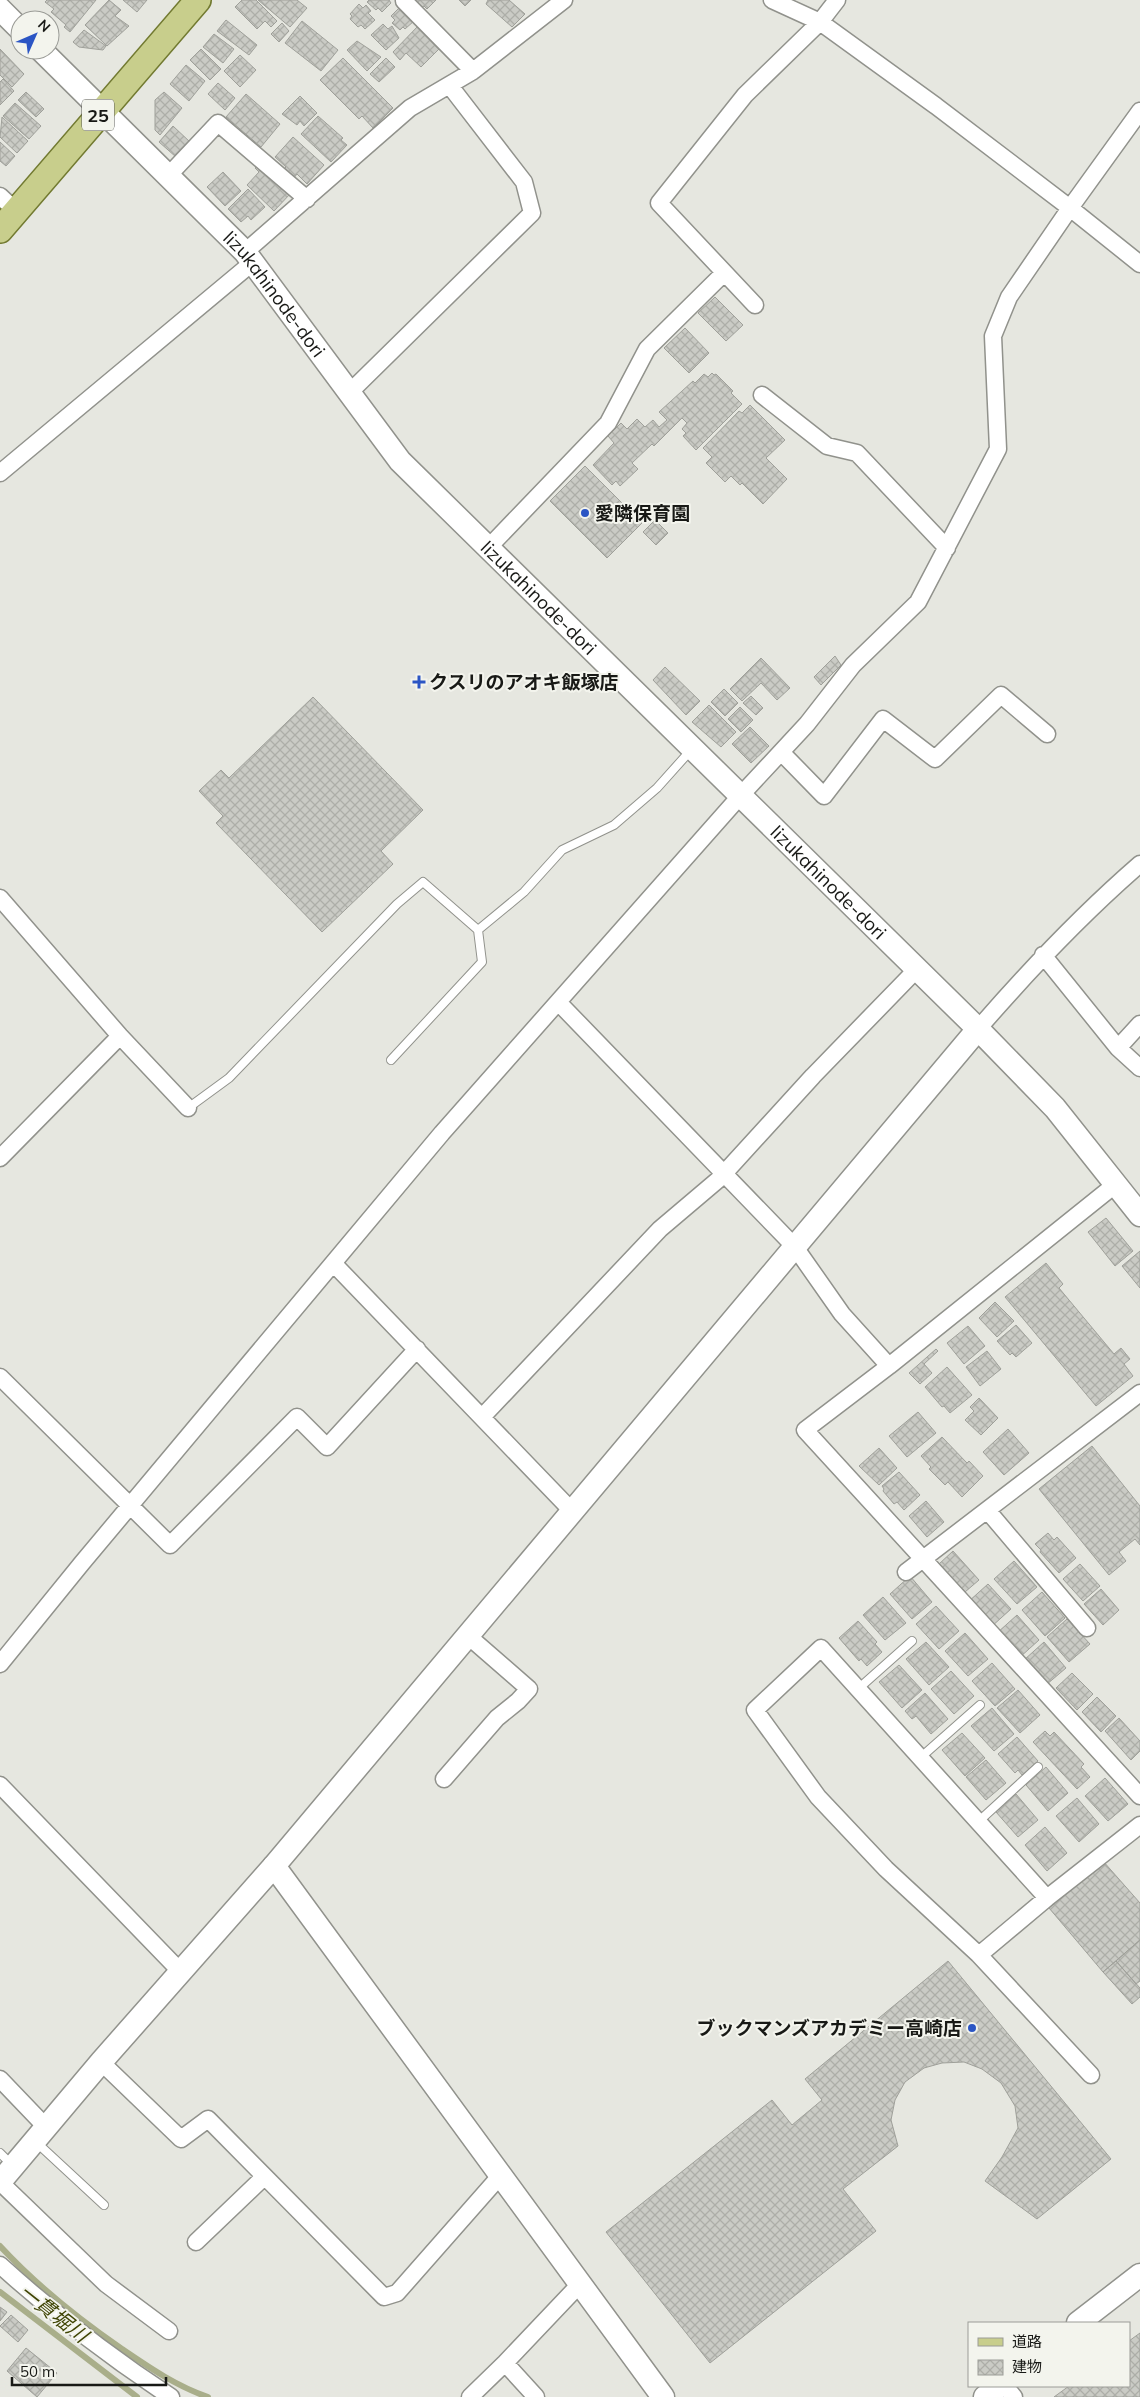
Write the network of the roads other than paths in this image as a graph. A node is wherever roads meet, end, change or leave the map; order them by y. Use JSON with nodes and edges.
{"nodes":[{"id":1,"x":198,"y":0,"type":"edge"},
{"id":2,"x":564,"y":0,"type":"edge"},
{"id":3,"x":772,"y":0,"type":"edge"},
{"id":4,"x":837,"y":0,"type":"edge"},
{"id":5,"x":404,"y":2,"type":"dead end"},
{"id":6,"x":0,"y":9,"type":"edge"},
{"id":7,"x":10,"y":19,"type":"edge"},
{"id":8,"x":820,"y":22,"type":"junction"},
{"id":9,"x":51,"y":60,"type":"edge"},
{"id":10,"x":474,"y":71,"type":"junction"},
{"id":11,"x":450,"y":86,"type":"junction"},
{"id":12,"x":102,"y":110,"type":"junction"},
{"id":13,"x":1140,"y":111,"type":"edge"},
{"id":14,"x":168,"y":176,"type":"junction"},
{"id":15,"x":307,"y":199,"type":"junction"},
{"id":16,"x":8,"y":203,"type":"edge"},
{"id":17,"x":1070,"y":208,"type":"junction"},
{"id":18,"x":0,"y":230,"type":"edge"},
{"id":19,"x":248,"y":258,"type":"junction"},
{"id":20,"x":1140,"y":264,"type":"edge"},
{"id":21,"x":724,"y":273,"type":"junction"},
{"id":22,"x":755,"y":305,"type":"dead end"},
{"id":23,"x":350,"y":392,"type":"junction"},
{"id":24,"x":762,"y":395,"type":"dead end"},
{"id":25,"x":0,"y":473,"type":"edge"},
{"id":26,"x":488,"y":548,"type":"junction"},
{"id":27,"x":946,"y":548,"type":"junction"},
{"id":28,"x":1047,"y":734,"type":"dead end"},
{"id":29,"x":693,"y":748,"type":"junction"},
{"id":30,"x":781,"y":752,"type":"junction"},
{"id":31,"x":741,"y":795,"type":"junction"},
{"id":32,"x":1140,"y":864,"type":"edge"},
{"id":33,"x":0,"y":898,"type":"edge"},
{"id":34,"x":478,"y":930,"type":"junction"},
{"id":35,"x":1043,"y":955,"type":"junction"},
{"id":36,"x":916,"y":970,"type":"junction"},
{"id":37,"x":559,"y":1003,"type":"junction"},
{"id":38,"x":1140,"y":1024,"type":"edge"},
{"id":39,"x":978,"y":1029,"type":"junction"},
{"id":40,"x":120,"y":1036,"type":"junction"},
{"id":41,"x":1118,"y":1048,"type":"junction"},
{"id":42,"x":391,"y":1060,"type":"dead end"},
{"id":43,"x":1140,"y":1068,"type":"edge"},
{"id":44,"x":188,"y":1108,"type":"joint"},
{"id":45,"x":0,"y":1158,"type":"edge"},
{"id":46,"x":724,"y":1174,"type":"junction"},
{"id":47,"x":1116,"y":1184,"type":"junction"},
{"id":48,"x":1139,"y":1211,"type":"edge"},
{"id":49,"x":795,"y":1247,"type":"junction"},
{"id":50,"x":333,"y":1263,"type":"junction"},
{"id":51,"x":417,"y":1349,"type":"junction"},
{"id":52,"x":889,"y":1366,"type":"junction"},
{"id":53,"x":0,"y":1377,"type":"edge"},
{"id":54,"x":1140,"y":1393,"type":"edge"},
{"id":55,"x":483,"y":1416,"type":"junction"},
{"id":56,"x":130,"y":1506,"type":"junction"},
{"id":57,"x":572,"y":1510,"type":"junction"},
{"id":58,"x":987,"y":1510,"type":"junction"},
{"id":59,"x":922,"y":1560,"type":"junction"},
{"id":60,"x":906,"y":1572,"type":"dead end"},
{"id":61,"x":1087,"y":1628,"type":"dead end"},
{"id":62,"x":467,"y":1635,"type":"junction"},
{"id":63,"x":912,"y":1641,"type":"dead end"},
{"id":64,"x":0,"y":1664,"type":"edge"},
{"id":65,"x":858,"y":1689,"type":"junction"},
{"id":66,"x":980,"y":1705,"type":"dead end"},
{"id":67,"x":920,"y":1758,"type":"junction"},
{"id":68,"x":1038,"y":1767,"type":"dead end"},
{"id":69,"x":444,"y":1779,"type":"dead end"},
{"id":70,"x":0,"y":1785,"type":"edge"},
{"id":71,"x":1140,"y":1796,"type":"edge"},
{"id":72,"x":978,"y":1822,"type":"junction"},
{"id":73,"x":1140,"y":1825,"type":"edge"},
{"id":74,"x":274,"y":1866,"type":"junction"},
{"id":75,"x":1047,"y":1898,"type":"junction"},
{"id":76,"x":979,"y":1955,"type":"junction"},
{"id":77,"x":180,"y":1971,"type":"junction"},
{"id":78,"x":101,"y":2062,"type":"junction"},
{"id":79,"x":1091,"y":2075,"type":"dead end"},
{"id":80,"x":0,"y":2078,"type":"edge"},
{"id":81,"x":40,"y":2133,"type":"junction"},
{"id":82,"x":3,"y":2171,"type":"edge"},
{"id":83,"x":500,"y":2176,"type":"junction"},
{"id":84,"x":264,"y":2177,"type":"junction"},
{"id":85,"x":104,"y":2205,"type":"dead end"},
{"id":86,"x":196,"y":2242,"type":"dead end"},
{"id":87,"x":0,"y":2266,"type":"edge"},
{"id":88,"x":1140,"y":2275,"type":"edge"},
{"id":89,"x":580,"y":2284,"type":"junction"},
{"id":90,"x":1079,"y":2322,"type":"edge"},
{"id":91,"x":169,"y":2331,"type":"dead end"},
{"id":92,"x":506,"y":2363,"type":"junction"},
{"id":93,"x":998,"y":2387,"type":"edge"},
{"id":94,"x":1006,"y":2387,"type":"edge"},
{"id":95,"x":171,"y":2397,"type":"edge"},
{"id":96,"x":470,"y":2397,"type":"edge"},
{"id":97,"x":536,"y":2397,"type":"edge"},
{"id":98,"x":663,"y":2397,"type":"edge"},
{"id":99,"x":985,"y":2397,"type":"edge"},
{"id":100,"x":1014,"y":2397,"type":"edge"}],
"edges":[{"from":1,"to":12,"type":"main road","number":"25"},
{"from":2,"to":10,"type":"street"},
{"from":3,"to":8,"type":"street"},
{"from":4,"to":8,"type":"street"},
{"from":5,"to":10,"type":"street"},
{"from":6,"to":7,"type":"street"},
{"from":8,"to":17,"type":"street"},
{"from":8,"to":21,"type":"street"},
{"from":9,"to":12,"type":"street","name":"Iizukahinode-dori"},
{"from":10,"to":11,"type":"street"},
{"from":11,"to":15,"type":"street"},
{"from":11,"to":23,"type":"street"},
{"from":12,"to":14,"type":"street","name":"Iizukahinode-dori"},
{"from":12,"to":16,"type":"main road","number":"25"},
{"from":13,"to":17,"type":"street"},
{"from":14,"to":15,"type":"street"},
{"from":14,"to":19,"type":"street","name":"Iizukahinode-dori"},
{"from":15,"to":19,"type":"street"},
{"from":16,"to":18,"type":"main road","number":"25"},
{"from":17,"to":20,"type":"street"},
{"from":17,"to":27,"type":"street"},
{"from":19,"to":23,"type":"street","name":"Iizukahinode-dori"},
{"from":19,"to":25,"type":"street"},
{"from":21,"to":22,"type":"street"},
{"from":21,"to":26,"type":"street"},
{"from":23,"to":26,"type":"street","name":"Iizukahinode-dori"},
{"from":24,"to":27,"type":"street"},
{"from":26,"to":29,"type":"street","name":"Iizukahinode-dori"},
{"from":27,"to":30,"type":"street"},
{"from":28,"to":30,"type":"street"},
{"from":29,"to":31,"type":"street","name":"Iizukahinode-dori"},
{"from":29,"to":34,"type":"lane"},
{"from":30,"to":31,"type":"street"},
{"from":31,"to":36,"type":"street","name":"Iizukahinode-dori"},
{"from":31,"to":37,"type":"street"},
{"from":32,"to":35,"type":"street"},
{"from":33,"to":40,"type":"street"},
{"from":34,"to":42,"type":"lane"},
{"from":34,"to":44,"type":"lane"},
{"from":35,"to":39,"type":"street"},
{"from":35,"to":41,"type":"street"},
{"from":36,"to":39,"type":"street","name":"Iizukahinode-dori"},
{"from":36,"to":46,"type":"street"},
{"from":37,"to":46,"type":"street"},
{"from":37,"to":50,"type":"street"},
{"from":38,"to":41,"type":"street"},
{"from":39,"to":47,"type":"street","name":"Iizukahinode-dori"},
{"from":39,"to":49,"type":"street"},
{"from":40,"to":44,"type":"street"},
{"from":40,"to":45,"type":"street"},
{"from":41,"to":43,"type":"street"},
{"from":46,"to":49,"type":"street"},
{"from":46,"to":55,"type":"street"},
{"from":47,"to":48,"type":"street","name":"Iizukahinode-dori"},
{"from":47,"to":52,"type":"street"},
{"from":49,"to":52,"type":"street"},
{"from":49,"to":57,"type":"street"},
{"from":50,"to":51,"type":"street"},
{"from":50,"to":56,"type":"street"},
{"from":51,"to":55,"type":"street"},
{"from":51,"to":56,"type":"street"},
{"from":52,"to":59,"type":"street"},
{"from":53,"to":56,"type":"street"},
{"from":54,"to":58,"type":"street"},
{"from":55,"to":57,"type":"street"},
{"from":56,"to":64,"type":"street"},
{"from":57,"to":62,"type":"street"},
{"from":58,"to":59,"type":"street"},
{"from":58,"to":61,"type":"street"},
{"from":59,"to":60,"type":"street"},
{"from":59,"to":71,"type":"street"},
{"from":62,"to":69,"type":"street"},
{"from":62,"to":74,"type":"street"},
{"from":63,"to":65,"type":"lane"},
{"from":65,"to":67,"type":"street"},
{"from":65,"to":76,"type":"street"},
{"from":66,"to":67,"type":"lane"},
{"from":67,"to":72,"type":"street"},
{"from":68,"to":72,"type":"lane"},
{"from":70,"to":77,"type":"street"},
{"from":72,"to":75,"type":"street"},
{"from":73,"to":75,"type":"street"},
{"from":74,"to":77,"type":"street"},
{"from":74,"to":83,"type":"street"},
{"from":75,"to":76,"type":"street"},
{"from":76,"to":79,"type":"street"},
{"from":77,"to":78,"type":"street"},
{"from":78,"to":81,"type":"street"},
{"from":78,"to":84,"type":"street"},
{"from":80,"to":81,"type":"street"},
{"from":81,"to":82,"type":"street"},
{"from":81,"to":85,"type":"lane"},
{"from":82,"to":91,"type":"street"},
{"from":83,"to":84,"type":"street"},
{"from":83,"to":89,"type":"street"},
{"from":84,"to":86,"type":"street"},
{"from":87,"to":95,"type":"street"},
{"from":88,"to":90,"type":"street"},
{"from":89,"to":92,"type":"street"},
{"from":89,"to":98,"type":"street"},
{"from":92,"to":96,"type":"street"},
{"from":92,"to":97,"type":"street"},
{"from":93,"to":99,"type":"street"},
{"from":94,"to":100,"type":"street"}]}
